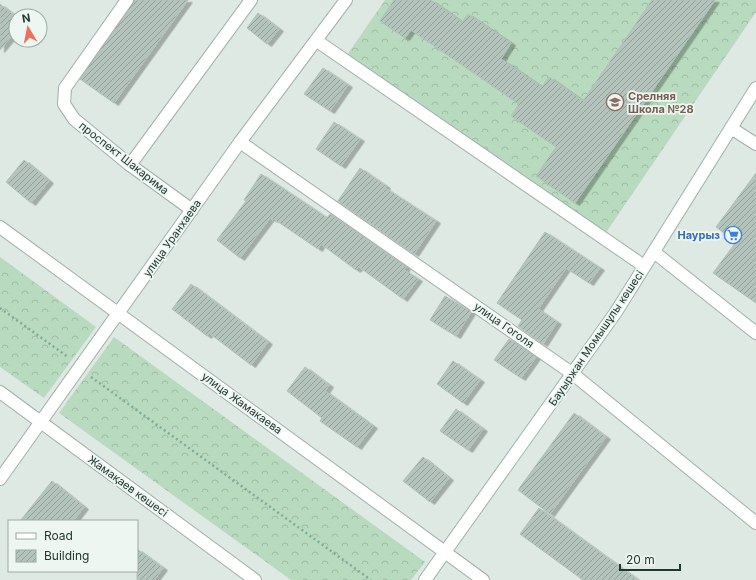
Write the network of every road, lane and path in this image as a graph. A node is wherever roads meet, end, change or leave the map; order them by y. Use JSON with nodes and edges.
{"nodes":[{"id":1,"x":127,"y":0,"type":"edge"},
{"id":2,"x":251,"y":0,"type":"edge"},
{"id":3,"x":346,"y":0,"type":"edge"},
{"id":4,"x":317,"y":41,"type":"junction"},
{"id":5,"x":756,"y":88,"type":"edge"},
{"id":6,"x":731,"y":128,"type":"junction"},
{"id":7,"x":240,"y":142,"type":"junction"},
{"id":8,"x":756,"y":144,"type":"edge"},
{"id":9,"x":130,"y":165,"type":"junction"},
{"id":10,"x":192,"y":210,"type":"junction"},
{"id":11,"x":0,"y":227,"type":"edge"},
{"id":12,"x":654,"y":252,"type":"junction"},
{"id":13,"x":644,"y":266,"type":"junction"},
{"id":14,"x":0,"y":308,"type":"edge"},
{"id":15,"x":118,"y":313,"type":"junction"},
{"id":16,"x":756,"y":333,"type":"edge"},
{"id":17,"x":80,"y":367,"type":"junction"},
{"id":18,"x":574,"y":374,"type":"junction"},
{"id":19,"x":0,"y":392,"type":"edge"},
{"id":20,"x":40,"y":422,"type":"junction"},
{"id":21,"x":0,"y":479,"type":"edge"},
{"id":22,"x":756,"y":523,"type":"edge"},
{"id":23,"x":445,"y":551,"type":"junction"},
{"id":24,"x":255,"y":580,"type":"edge"},
{"id":25,"x":371,"y":580,"type":"edge"},
{"id":26,"x":425,"y":580,"type":"edge"},
{"id":27,"x":483,"y":580,"type":"edge"}],
"edges":[{"from":1,"to":9,"type":"street","name":"проспект Шакарима"},
{"from":2,"to":9,"type":"street"},
{"from":3,"to":4,"type":"street","name":"улица Уранхаева"},
{"from":4,"to":7,"type":"street","name":"улица Уранхаева"},
{"from":4,"to":13,"type":"street"},
{"from":5,"to":6,"type":"street","name":"Бауыржан Момышұлы көшесі"},
{"from":6,"to":8,"type":"street"},
{"from":6,"to":12,"type":"street","name":"Бауыржан Момышұлы көшесі"},
{"from":7,"to":10,"type":"street","name":"улица Уранхаева"},
{"from":7,"to":18,"type":"street","name":"улица Гоголя"},
{"from":9,"to":10,"type":"street","name":"проспект Шакарима"},
{"from":10,"to":15,"type":"street","name":"улица Уранхаева"},
{"from":11,"to":15,"type":"street","name":"улица Жамакаева"},
{"from":12,"to":13,"type":"street","name":"Бауыржан Момышұлы көшесі"},
{"from":12,"to":16,"type":"street"},
{"from":13,"to":18,"type":"street","name":"Бауыржан Момышұлы көшесі"},
{"from":14,"to":17,"type":"path"},
{"from":15,"to":17,"type":"street","name":"улица Уранхаева"},
{"from":15,"to":23,"type":"street","name":"улица Жамакаева"},
{"from":17,"to":20,"type":"street","name":"улица Уранхаева"},
{"from":17,"to":25,"type":"path"},
{"from":18,"to":22,"type":"street","name":"улица Гоголя"},
{"from":18,"to":23,"type":"street","name":"Бауыржан Момышұлы көшесі"},
{"from":19,"to":20,"type":"street","name":"Жамақаев көшесі"},
{"from":20,"to":21,"type":"street","name":"улица Уранхаева"},
{"from":20,"to":24,"type":"street","name":"Жамақаев көшесі"},
{"from":23,"to":26,"type":"street","name":"Бауыржан Момышұлы көшесі"},
{"from":23,"to":27,"type":"street","name":"улица Жамакаева"}]}
